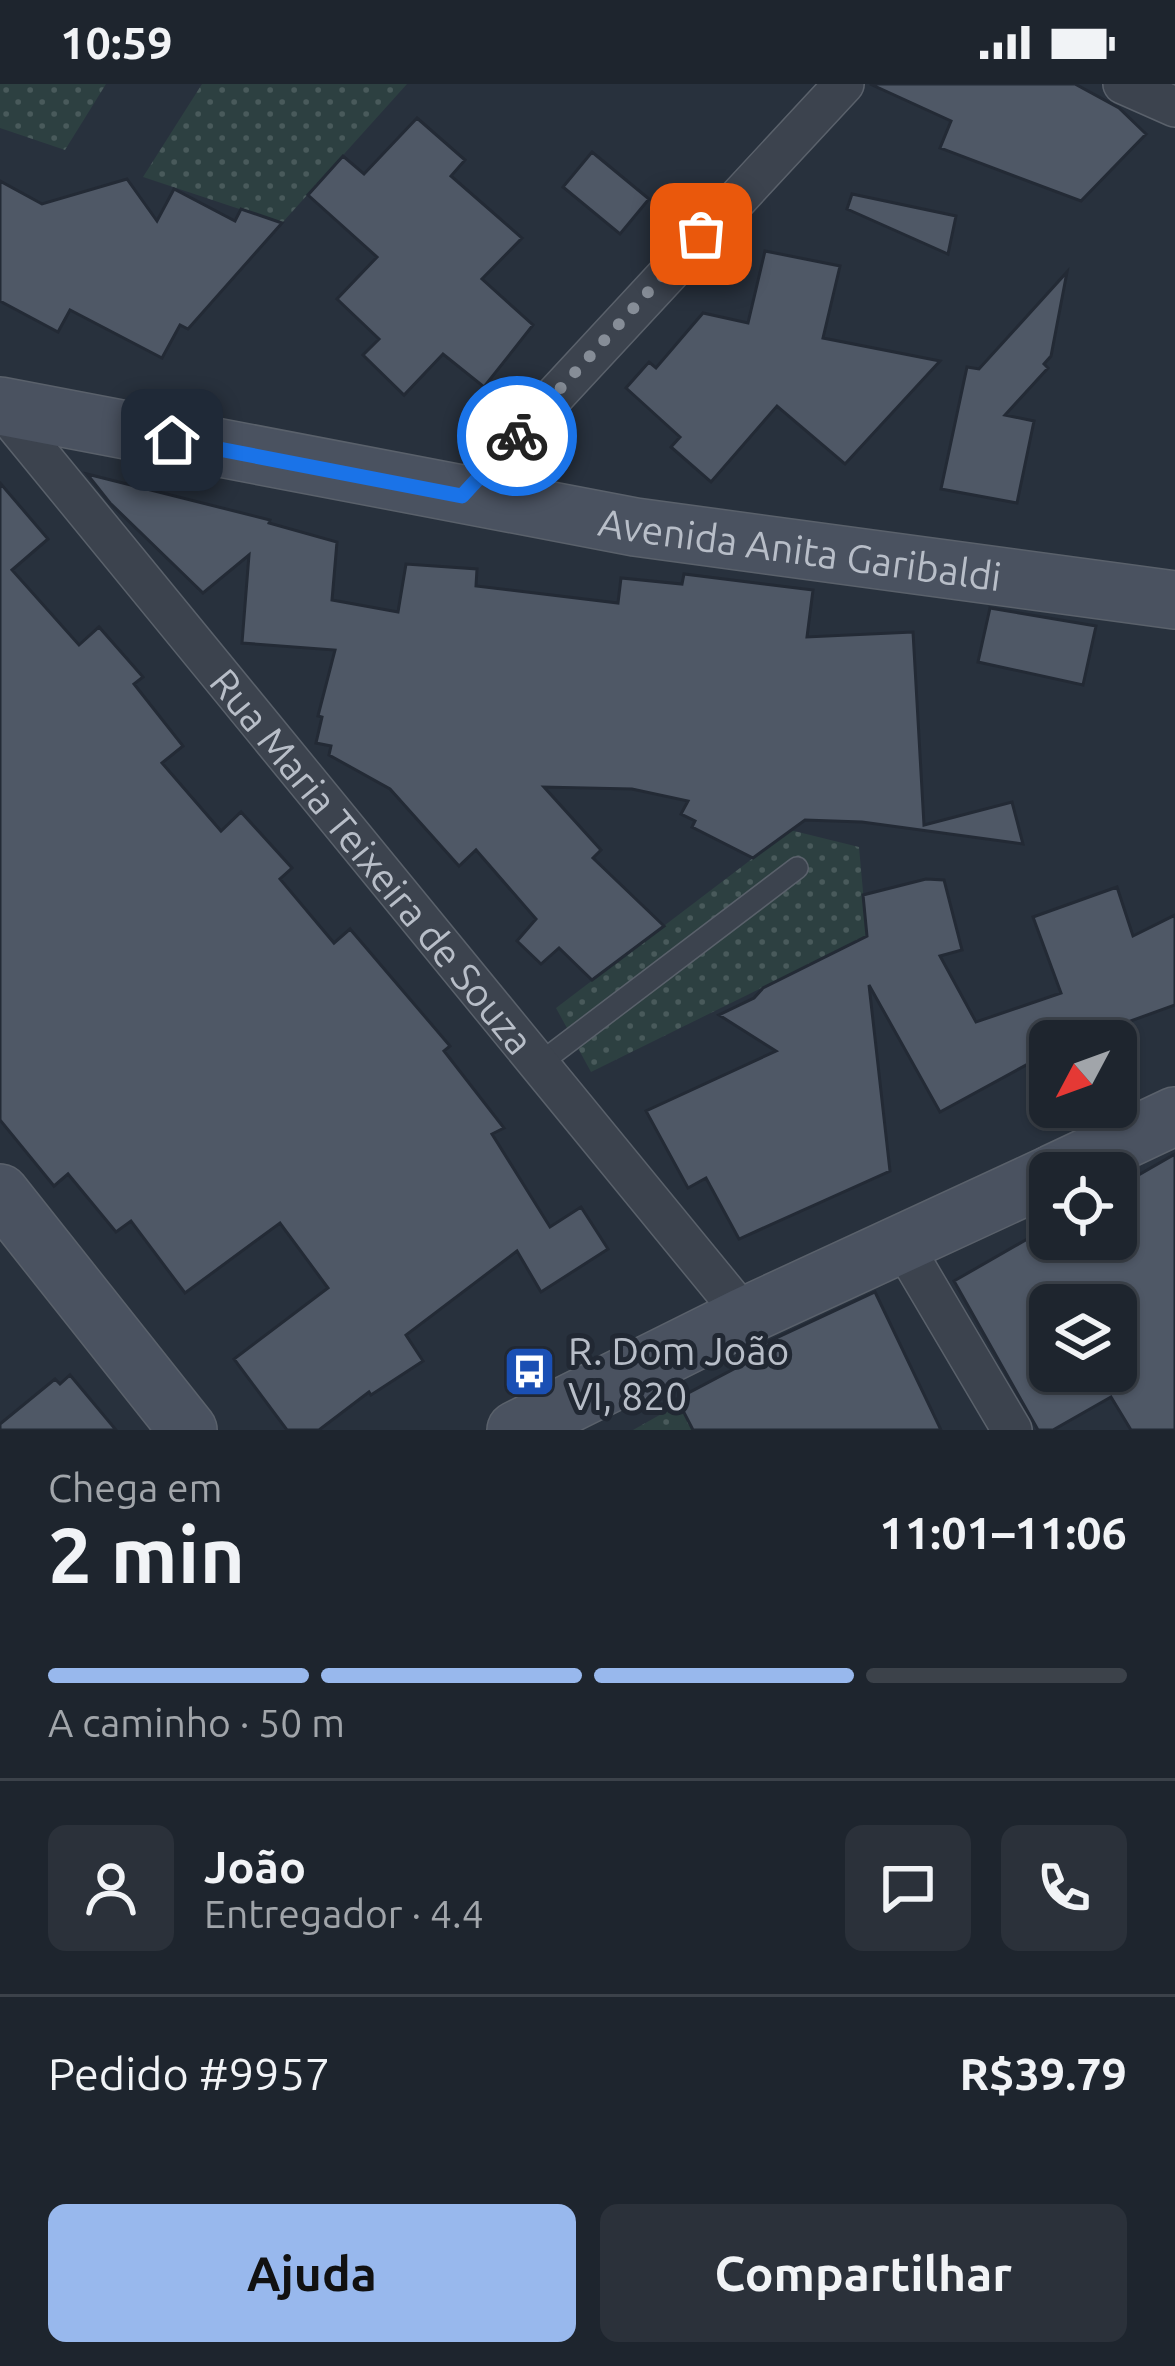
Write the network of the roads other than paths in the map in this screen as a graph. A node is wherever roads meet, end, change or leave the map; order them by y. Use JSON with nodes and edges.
{"nodes":[{"id":1,"x":844,"y":84,"type":"edge"},
{"id":2,"x":1123,"y":84,"type":"edge"},
{"id":3,"x":1175,"y":107,"type":"edge"},
{"id":4,"x":0,"y":406,"type":"edge"},
{"id":5,"x":462,"y":496,"type":"junction"},
{"id":6,"x":1175,"y":600,"type":"edge"},
{"id":7,"x":796,"y":868,"type":"dead end"},
{"id":8,"x":539,"y":1064,"type":"junction"},
{"id":9,"x":1175,"y":1116,"type":"edge"},
{"id":10,"x":1099,"y":1152,"type":"edge"},
{"id":11,"x":1029,"y":1185,"type":"edge"},
{"id":12,"x":0,"y":1193,"type":"edge"},
{"id":13,"x":902,"y":1244,"type":"junction"},
{"id":14,"x":746,"y":1316,"type":"junction"},
{"id":15,"x":188,"y":1430,"type":"edge"},
{"id":16,"x":516,"y":1430,"type":"edge"},
{"id":17,"x":1012,"y":1430,"type":"edge"}],
"edges":[{"from":1,"to":5,"type":"street"},
{"from":2,"to":3,"type":"street"},
{"from":4,"to":5,"type":"street","name":"Avenida Anita Garibaldi"},
{"from":4,"to":8,"type":"street","name":"Rua Maria Teixeira de Souza"},
{"from":5,"to":6,"type":"street","name":"Avenida Anita Garibaldi"},
{"from":7,"to":8,"type":"lane"},
{"from":8,"to":14,"type":"street","name":"Rua Maria Teixeira de Souza"},
{"from":9,"to":10,"type":"street"},
{"from":11,"to":13,"type":"street"},
{"from":12,"to":15,"type":"street"},
{"from":13,"to":14,"type":"street"},
{"from":13,"to":17,"type":"street"},
{"from":14,"to":16,"type":"street"}]}
